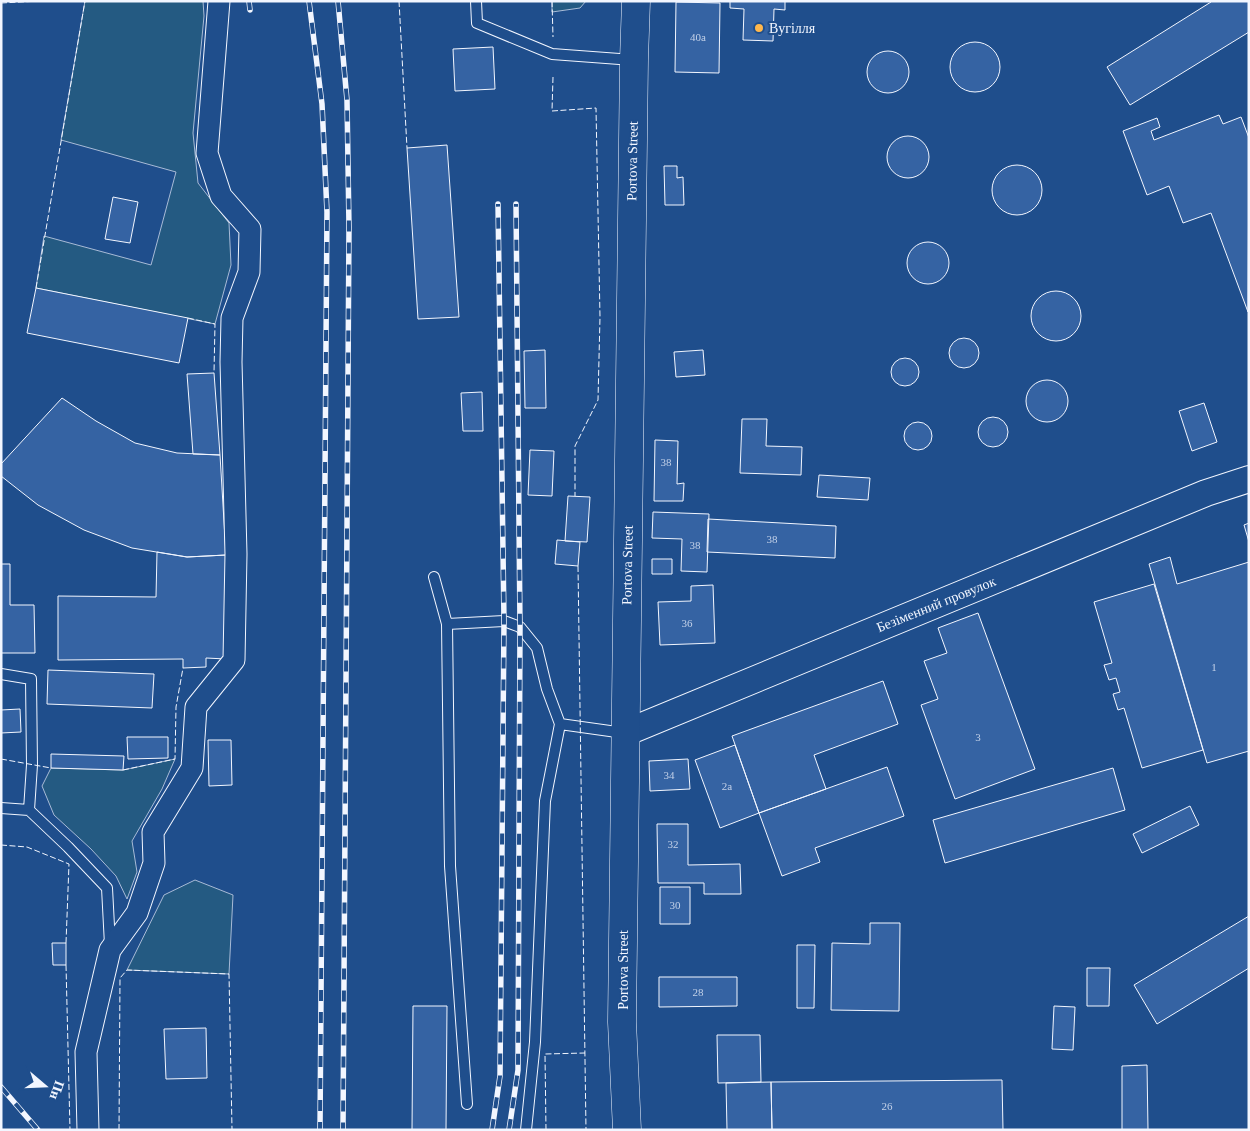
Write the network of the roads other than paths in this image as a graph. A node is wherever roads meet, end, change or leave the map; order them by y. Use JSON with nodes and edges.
{"nodes":[{"id":1,"x":219,"y":1,"type":"edge"},
{"id":2,"x":476,"y":1,"type":"edge"},
{"id":3,"x":636,"y":1,"type":"edge"},
{"id":4,"x":634,"y":60,"type":"junction"},
{"id":5,"x":1249,"y":480,"type":"edge"},
{"id":6,"x":434,"y":577,"type":"dead end"},
{"id":7,"x":447,"y":624,"type":"junction"},
{"id":8,"x":1,"y":674,"type":"edge"},
{"id":9,"x":560,"y":724,"type":"junction"},
{"id":10,"x":625,"y":734,"type":"junction"},
{"id":11,"x":1,"y":808,"type":"edge"},
{"id":12,"x":29,"y":810,"type":"junction"},
{"id":13,"x":110,"y":950,"type":"junction"},
{"id":14,"x":467,"y":1104,"type":"dead end"},
{"id":15,"x":88,"y":1130,"type":"edge"},
{"id":16,"x":526,"y":1130,"type":"edge"},
{"id":17,"x":626,"y":1130,"type":"edge"}],
"edges":[{"from":1,"to":13,"type":"street"},
{"from":2,"to":4,"type":"lane"},
{"from":3,"to":4,"type":"main road","name":"Portova Street"},
{"from":4,"to":10,"type":"main road","name":"Portova Street"},
{"from":5,"to":10,"type":"street","name":"Безіменний провулок"},
{"from":6,"to":7,"type":"lane"},
{"from":7,"to":9,"type":"lane"},
{"from":7,"to":14,"type":"lane"},
{"from":8,"to":12,"type":"lane"},
{"from":9,"to":10,"type":"lane"},
{"from":9,"to":16,"type":"lane"},
{"from":10,"to":17,"type":"main road","name":"Portova Street"},
{"from":11,"to":12,"type":"lane"},
{"from":12,"to":13,"type":"lane"},
{"from":13,"to":15,"type":"street"}]}
